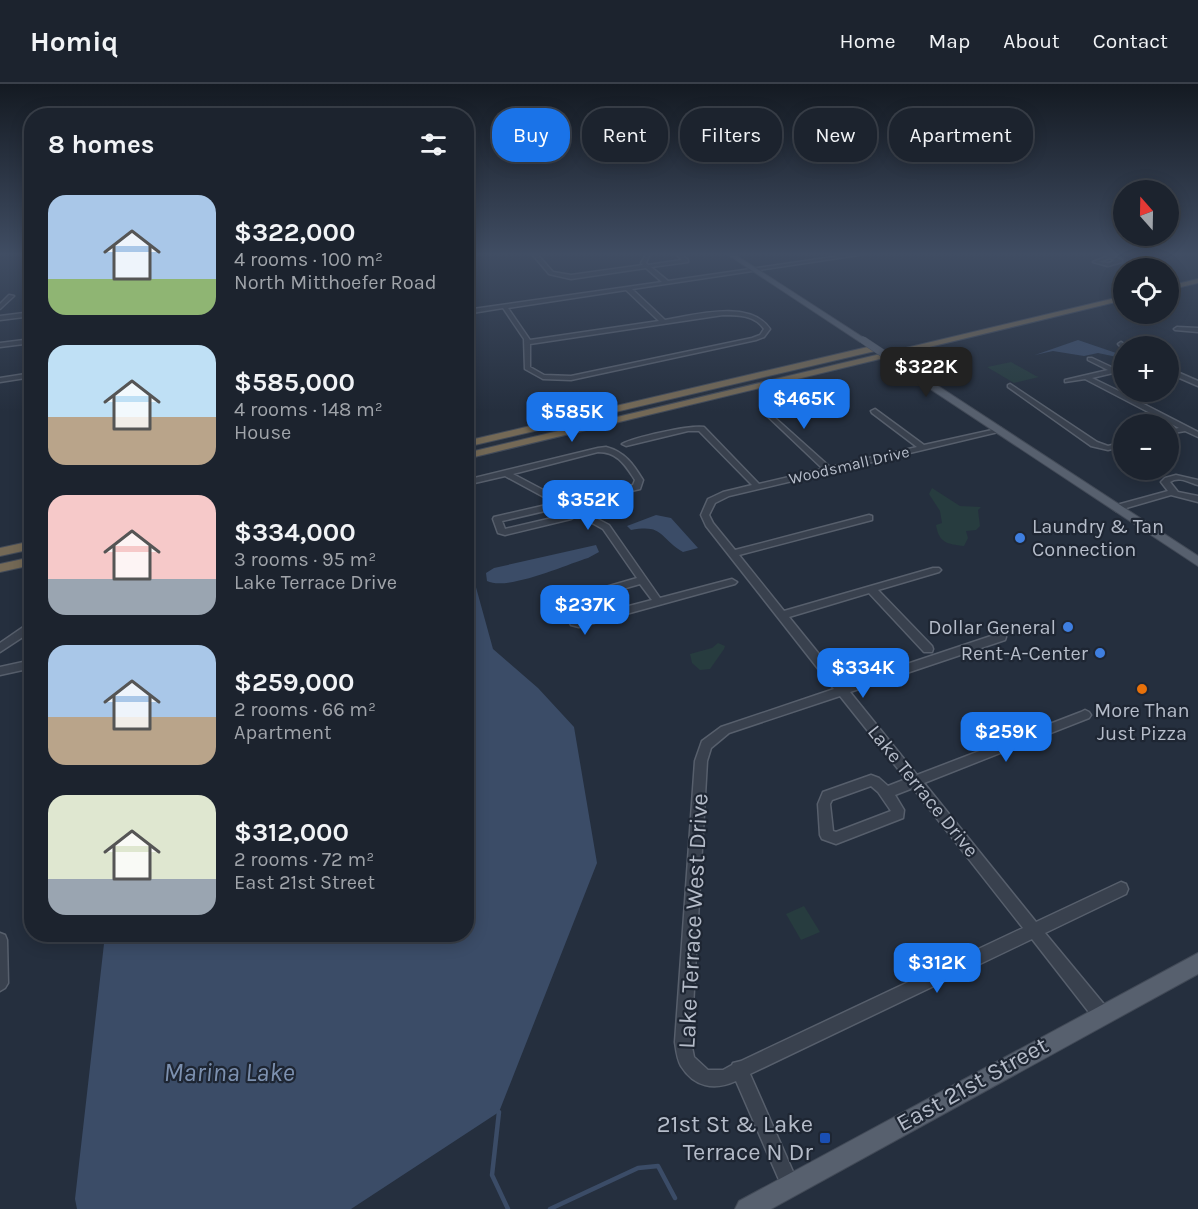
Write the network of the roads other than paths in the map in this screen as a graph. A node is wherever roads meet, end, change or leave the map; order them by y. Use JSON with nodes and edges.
{"nodes":[{"id":1,"x":501,"y":306,"type":"edge"},
{"id":2,"x":504,"y":306,"type":"edge"},
{"id":3,"x":647,"y":306,"type":"edge"},
{"id":4,"x":810,"y":306,"type":"edge"},
{"id":5,"x":1054,"y":306,"type":"edge"},
{"id":6,"x":1089,"y":306,"type":"edge"},
{"id":7,"x":474,"y":311,"type":"edge"},
{"id":8,"x":24,"y":315,"type":"edge"},
{"id":9,"x":0,"y":318,"type":"edge"},
{"id":10,"x":664,"y":322,"type":"junction"},
{"id":11,"x":1177,"y":329,"type":"dead end"},
{"id":12,"x":1198,"y":330,"type":"edge"},
{"id":13,"x":24,"y":342,"type":"edge"},
{"id":14,"x":528,"y":342,"type":"junction"},
{"id":15,"x":0,"y":345,"type":"edge"},
{"id":16,"x":1090,"y":359,"type":"dead end"},
{"id":17,"x":1113,"y":370,"type":"edge"},
{"id":18,"x":1113,"y":371,"type":"edge"},
{"id":19,"x":1179,"y":375,"type":"edge"},
{"id":20,"x":24,"y":376,"type":"edge"},
{"id":21,"x":1086,"y":377,"type":"junction"},
{"id":22,"x":0,"y":380,"type":"edge"},
{"id":23,"x":1067,"y":381,"type":"dead end"},
{"id":24,"x":1198,"y":384,"type":"edge"},
{"id":25,"x":1010,"y":387,"type":"dead end"},
{"id":26,"x":1113,"y":391,"type":"edge"},
{"id":27,"x":1133,"y":402,"type":"edge"},
{"id":28,"x":763,"y":410,"type":"dead end"},
{"id":29,"x":875,"y":411,"type":"dead end"},
{"id":30,"x":1184,"y":429,"type":"junction"},
{"id":31,"x":998,"y":430,"type":"junction"},
{"id":32,"x":1179,"y":430,"type":"edge"},
{"id":33,"x":1198,"y":435,"type":"edge"},
{"id":34,"x":474,"y":442,"type":"edge"},
{"id":35,"x":626,"y":444,"type":"dead end"},
{"id":36,"x":1113,"y":447,"type":"edge"},
{"id":37,"x":923,"y":448,"type":"junction"},
{"id":38,"x":474,"y":454,"type":"edge"},
{"id":39,"x":829,"y":470,"type":"junction"},
{"id":40,"x":506,"y":473,"type":"junction"},
{"id":41,"x":474,"y":481,"type":"edge"},
{"id":42,"x":1198,"y":483,"type":"edge"},
{"id":43,"x":758,"y":487,"type":"junction"},
{"id":44,"x":1172,"y":492,"type":"junction"},
{"id":45,"x":1198,"y":500,"type":"edge"},
{"id":46,"x":566,"y":504,"type":"junction"},
{"id":47,"x":1116,"y":508,"type":"junction"},
{"id":48,"x":705,"y":510,"type":"joint"},
{"id":49,"x":580,"y":511,"type":"junction"},
{"id":50,"x":869,"y":518,"type":"dead end"},
{"id":51,"x":24,"y":546,"type":"edge"},
{"id":52,"x":0,"y":552,"type":"edge"},
{"id":53,"x":733,"y":554,"type":"junction"},
{"id":54,"x":1197,"y":561,"type":"edge"},
{"id":55,"x":24,"y":563,"type":"edge"},
{"id":56,"x":0,"y":568,"type":"edge"},
{"id":57,"x":936,"y":570,"type":"dead end"},
{"id":58,"x":643,"y":580,"type":"junction"},
{"id":59,"x":732,"y":582,"type":"dead end"},
{"id":60,"x":871,"y":589,"type":"junction"},
{"id":61,"x":658,"y":602,"type":"junction"},
{"id":62,"x":782,"y":615,"type":"junction"},
{"id":63,"x":24,"y":631,"type":"edge"},
{"id":64,"x":1001,"y":637,"type":"dead end"},
{"id":65,"x":0,"y":648,"type":"edge"},
{"id":66,"x":928,"y":649,"type":"dead end"},
{"id":67,"x":24,"y":666,"type":"edge"},
{"id":68,"x":0,"y":671,"type":"edge"},
{"id":69,"x":842,"y":690,"type":"junction"},
{"id":70,"x":1085,"y":715,"type":"dead end"},
{"id":71,"x":916,"y":782,"type":"junction"},
{"id":72,"x":885,"y":793,"type":"junction"},
{"id":73,"x":1121,"y":889,"type":"dead end"},
{"id":74,"x":1034,"y":929,"type":"junction"},
{"id":75,"x":0,"y":940,"type":"edge"},
{"id":76,"x":1198,"y":963,"type":"edge"},
{"id":77,"x":0,"y":983,"type":"edge"},
{"id":78,"x":1101,"y":1014,"type":"junction"},
{"id":79,"x":739,"y":1069,"type":"junction"},
{"id":80,"x":789,"y":1184,"type":"junction"},
{"id":81,"x":747,"y":1209,"type":"edge"}],
"edges":[{"from":1,"to":7,"type":"street"},
{"from":2,"to":14,"type":"street"},
{"from":3,"to":10,"type":"street"},
{"from":4,"to":31,"type":"main road","bridge":true},
{"from":5,"to":34,"type":"highway"},
{"from":6,"to":38,"type":"highway"},
{"from":8,"to":9,"type":"street"},
{"from":10,"to":14,"type":"street"},
{"from":10,"to":14,"type":"street"},
{"from":11,"to":12,"type":"street"},
{"from":13,"to":15,"type":"street"},
{"from":16,"to":17,"type":"street"},
{"from":18,"to":21,"type":"street"},
{"from":19,"to":24,"type":"street"},
{"from":20,"to":22,"type":"street"},
{"from":21,"to":23,"type":"street"},
{"from":21,"to":26,"type":"street"},
{"from":25,"to":36,"type":"street"},
{"from":27,"to":30,"type":"street"},
{"from":28,"to":39,"type":"street"},
{"from":29,"to":37,"type":"street"},
{"from":30,"to":32,"type":"street"},
{"from":30,"to":33,"type":"street"},
{"from":31,"to":37,"type":"street","name":"Woodsmall Drive"},
{"from":31,"to":47,"type":"main road"},
{"from":35,"to":43,"type":"street"},
{"from":37,"to":39,"type":"street","name":"Woodsmall Drive"},
{"from":39,"to":43,"type":"street","name":"Woodsmall Drive"},
{"from":40,"to":41,"type":"street"},
{"from":40,"to":46,"type":"street"},
{"from":40,"to":46,"type":"street"},
{"from":42,"to":44,"type":"street"},
{"from":43,"to":48,"type":"street","name":"Woodsmall Drive"},
{"from":44,"to":45,"type":"street"},
{"from":44,"to":47,"type":"street"},
{"from":46,"to":49,"type":"street"},
{"from":46,"to":49,"type":"street"},
{"from":47,"to":54,"type":"main road"},
{"from":48,"to":53,"type":"street","name":"Lake Terrace Drive"},
{"from":49,"to":58,"type":"street"},
{"from":50,"to":53,"type":"street"},
{"from":51,"to":52,"type":"highway"},
{"from":53,"to":62,"type":"street","name":"Lake Terrace Drive"},
{"from":55,"to":56,"type":"highway"},
{"from":57,"to":60,"type":"street"},
{"from":58,"to":61,"type":"street"},
{"from":58,"to":61,"type":"street"},
{"from":59,"to":61,"type":"street"},
{"from":60,"to":62,"type":"street"},
{"from":60,"to":66,"type":"street"},
{"from":62,"to":69,"type":"street","name":"Lake Terrace Drive"},
{"from":63,"to":65,"type":"street"},
{"from":64,"to":69,"type":"street"},
{"from":67,"to":68,"type":"street"},
{"from":69,"to":71,"type":"street","name":"Lake Terrace Drive"},
{"from":69,"to":79,"type":"street","name":"Lake Terrace West Drive"},
{"from":70,"to":71,"type":"street"},
{"from":71,"to":72,"type":"street"},
{"from":71,"to":74,"type":"street","name":"Lake Terrace Drive"},
{"from":72,"to":72,"type":"street"},
{"from":73,"to":74,"type":"street"},
{"from":74,"to":78,"type":"street","name":"Lake Terrace Drive"},
{"from":74,"to":79,"type":"street"},
{"from":75,"to":77,"type":"street"},
{"from":76,"to":78,"type":"main road","name":"East 21st Street"},
{"from":78,"to":80,"type":"main road","name":"East 21st Street"},
{"from":79,"to":80,"type":"street"},
{"from":80,"to":81,"type":"main road","name":"East 21st Street"}]}
